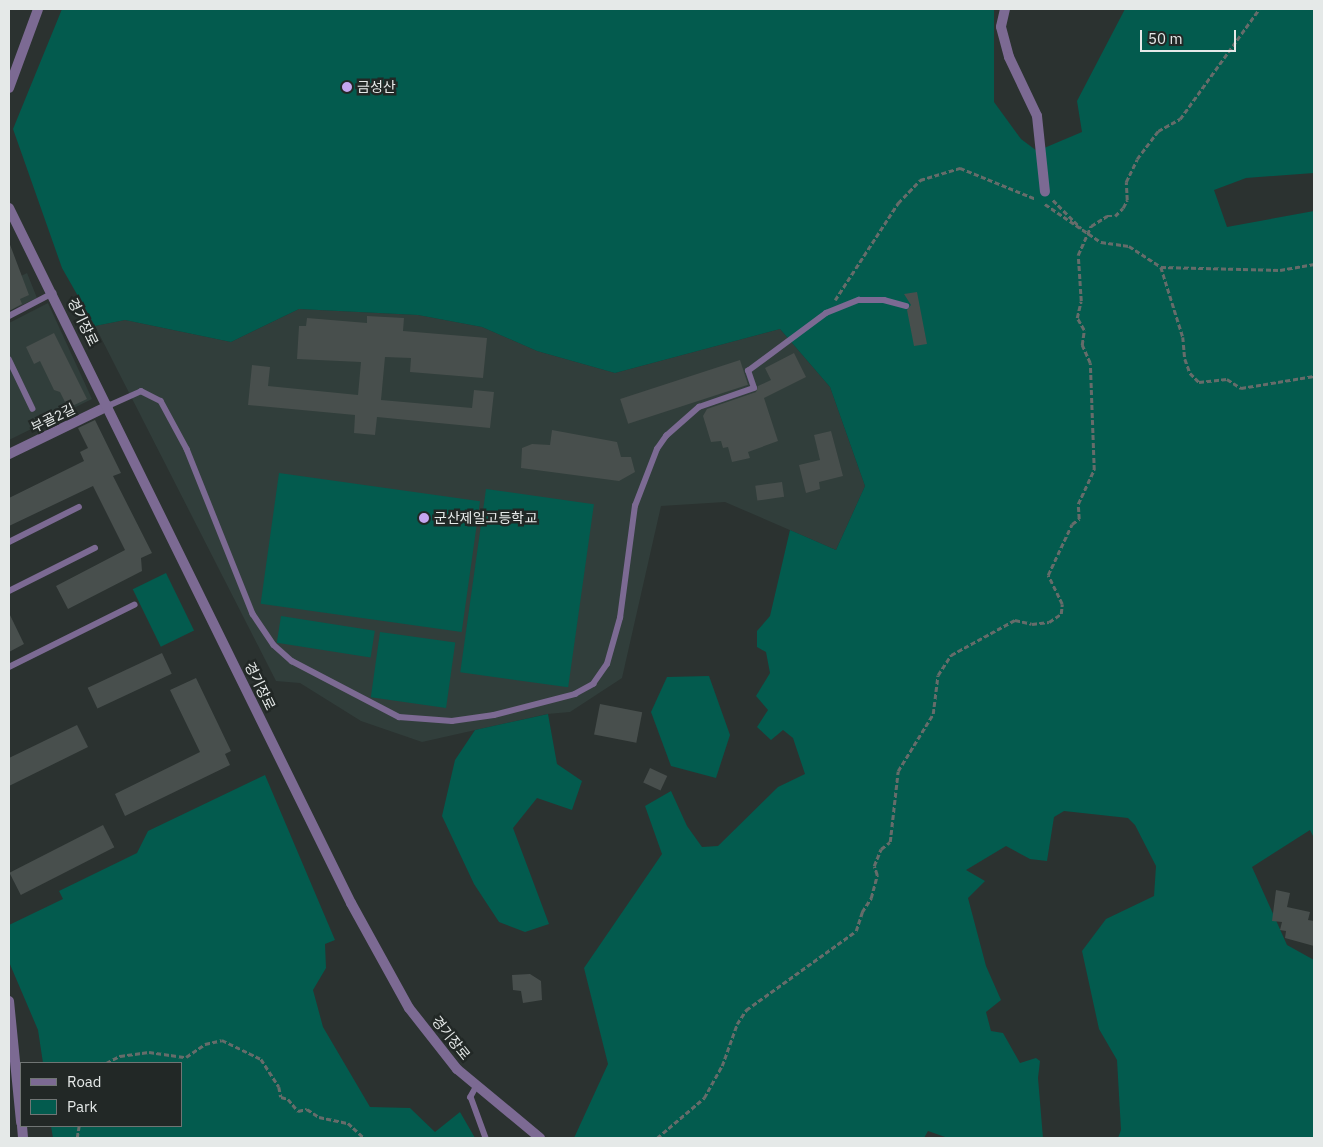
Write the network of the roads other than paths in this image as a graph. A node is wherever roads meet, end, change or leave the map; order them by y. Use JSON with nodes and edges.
{"nodes":[{"id":1,"x":38,"y":9,"type":"edge"},
{"id":2,"x":1005,"y":9,"type":"edge"},
{"id":3,"x":9,"y":88,"type":"edge"},
{"id":4,"x":1045,"y":192,"type":"road end"},
{"id":5,"x":9,"y":208,"type":"edge"},
{"id":6,"x":53,"y":293,"type":"junction"},
{"id":7,"x":906,"y":306,"type":"dead end"},
{"id":8,"x":9,"y":316,"type":"edge"},
{"id":9,"x":9,"y":359,"type":"edge"},
{"id":10,"x":108,"y":406,"type":"junction"},
{"id":11,"x":33,"y":409,"type":"dead end"},
{"id":12,"x":9,"y":454,"type":"edge"},
{"id":13,"x":79,"y":507,"type":"dead end"},
{"id":14,"x":9,"y":542,"type":"edge"},
{"id":15,"x":95,"y":548,"type":"dead end"},
{"id":16,"x":9,"y":591,"type":"edge"},
{"id":17,"x":134,"y":605,"type":"dead end"},
{"id":18,"x":9,"y":667,"type":"edge"},
{"id":19,"x":9,"y":1001,"type":"edge"},
{"id":20,"x":477,"y":1086,"type":"junction"},
{"id":21,"x":20,"y":1112,"type":"edge"},
{"id":22,"x":486,"y":1138,"type":"edge"},
{"id":23,"x":540,"y":1138,"type":"edge"}],
"edges":[{"from":1,"to":3,"type":"street"},
{"from":2,"to":4,"type":"street"},
{"from":5,"to":6,"type":"street","name":"경기장로"},
{"from":6,"to":8,"type":"lane"},
{"from":6,"to":10,"type":"street","name":"경기장로"},
{"from":7,"to":10,"type":"lane"},
{"from":9,"to":11,"type":"lane"},
{"from":10,"to":12,"type":"street","name":"부골2길"},
{"from":10,"to":20,"type":"street","name":"경기장로"},
{"from":13,"to":14,"type":"lane"},
{"from":15,"to":16,"type":"lane"},
{"from":17,"to":18,"type":"lane"},
{"from":19,"to":21,"type":"street"},
{"from":20,"to":22,"type":"lane"},
{"from":20,"to":23,"type":"street","name":"경기장로"}]}
